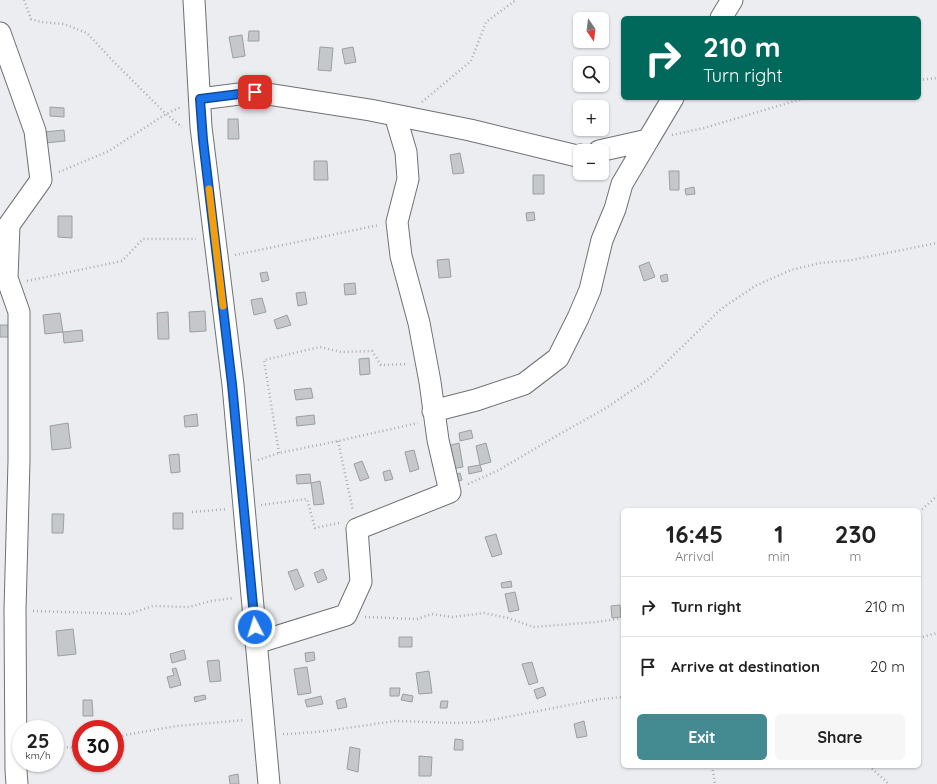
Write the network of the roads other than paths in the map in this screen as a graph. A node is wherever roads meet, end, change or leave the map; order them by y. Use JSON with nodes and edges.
{"nodes":[{"id":1,"x":194,"y":0,"type":"edge"},
{"id":2,"x":732,"y":0,"type":"edge"},
{"id":3,"x":722,"y":16,"type":"edge"},
{"id":4,"x":0,"y":33,"type":"edge"},
{"id":5,"x":200,"y":99,"type":"junction"},
{"id":6,"x":672,"y":100,"type":"edge"},
{"id":7,"x":395,"y":115,"type":"junction"},
{"id":8,"x":648,"y":140,"type":"junction"},
{"id":9,"x":609,"y":149,"type":"edge"},
{"id":10,"x":573,"y":155,"type":"edge"},
{"id":11,"x":434,"y":415,"type":"junction"},
{"id":12,"x":256,"y":643,"type":"junction"},
{"id":13,"x":17,"y":784,"type":"edge"},
{"id":14,"x":269,"y":784,"type":"edge"}],
"edges":[{"from":1,"to":5,"type":"street"},
{"from":2,"to":3,"type":"street"},
{"from":4,"to":13,"type":"street"},
{"from":5,"to":7,"type":"street"},
{"from":5,"to":12,"type":"street"},
{"from":6,"to":8,"type":"street"},
{"from":7,"to":10,"type":"street"},
{"from":7,"to":11,"type":"street"},
{"from":8,"to":9,"type":"street"},
{"from":8,"to":11,"type":"street"},
{"from":11,"to":12,"type":"street"},
{"from":12,"to":14,"type":"street"}]}
